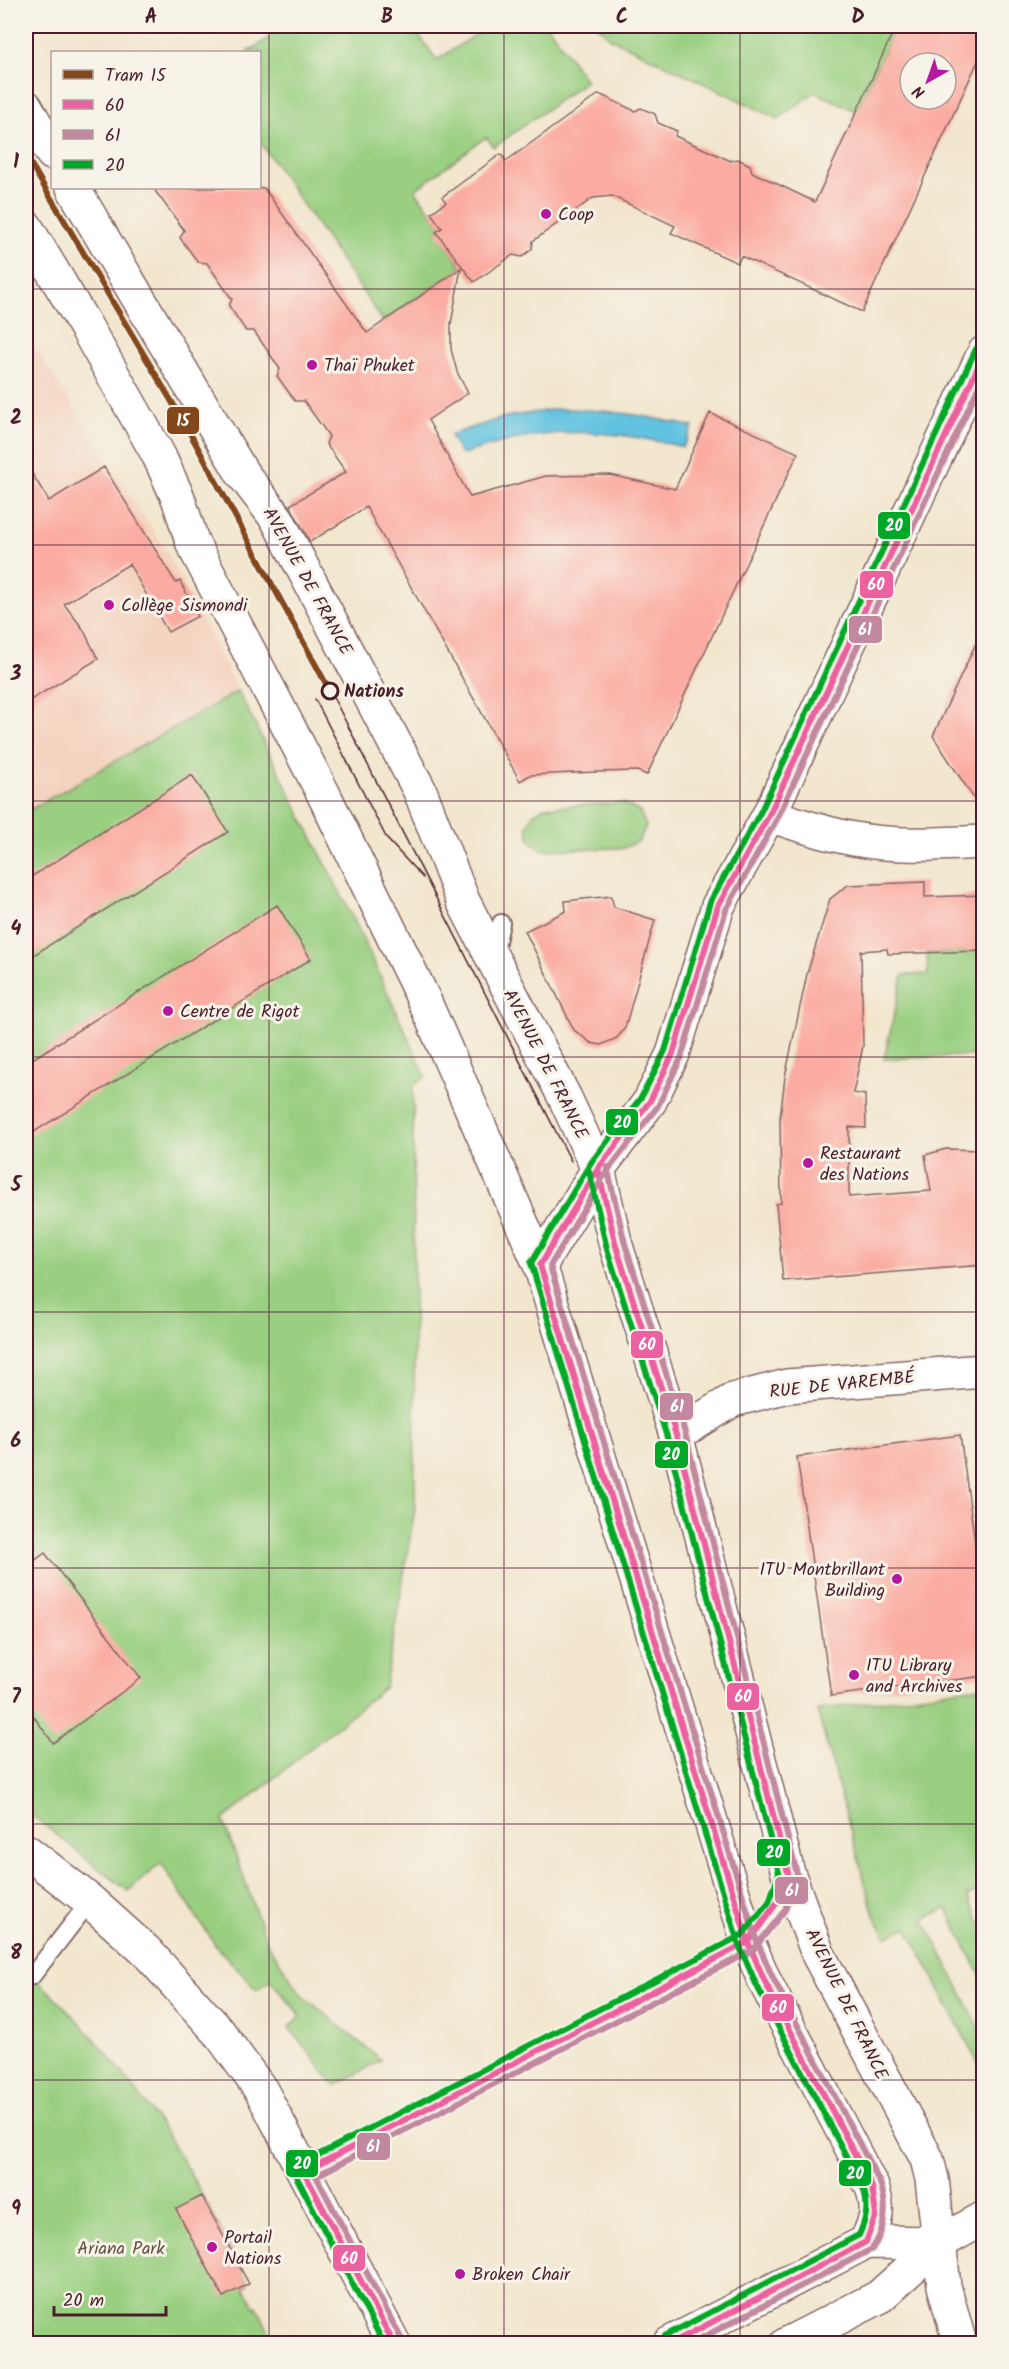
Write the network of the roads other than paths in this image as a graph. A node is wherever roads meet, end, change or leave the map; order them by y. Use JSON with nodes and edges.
{"nodes":[{"id":1,"x":26,"y":107,"type":"edge"},
{"id":2,"x":51,"y":151,"type":"edge"},
{"id":3,"x":74,"y":189,"type":"edge"},
{"id":4,"x":26,"y":227,"type":"edge"},
{"id":5,"x":984,"y":353,"type":"edge"},
{"id":6,"x":769,"y":814,"type":"junction"},
{"id":7,"x":984,"y":842,"type":"edge"},
{"id":8,"x":501,"y":923,"type":"dead end"},
{"id":9,"x":493,"y":958,"type":"junction"},
{"id":10,"x":598,"y":1169,"type":"junction"},
{"id":11,"x":540,"y":1265,"type":"junction"},
{"id":12,"x":984,"y":1371,"type":"edge"},
{"id":13,"x":675,"y":1435,"type":"junction"},
{"id":14,"x":26,"y":1851,"type":"edge"},
{"id":15,"x":788,"y":1873,"type":"junction"},
{"id":16,"x":90,"y":1901,"type":"junction"},
{"id":17,"x":748,"y":1942,"type":"junction"},
{"id":18,"x":26,"y":1978,"type":"edge"},
{"id":19,"x":304,"y":2172,"type":"junction"},
{"id":20,"x":984,"y":2218,"type":"edge"},
{"id":21,"x":866,"y":2242,"type":"junction"},
{"id":22,"x":939,"y":2243,"type":"junction"},
{"id":23,"x":394,"y":2343,"type":"edge"},
{"id":24,"x":669,"y":2343,"type":"edge"},
{"id":25,"x":787,"y":2343,"type":"edge"},
{"id":26,"x":960,"y":2343,"type":"edge"}],
"edges":[{"from":1,"to":2,"type":"main road"},
{"from":3,"to":9,"type":"main road","name":"AVENUE DE FRANCE"},
{"from":4,"to":11,"type":"main road"},
{"from":5,"to":6,"type":"main road"},
{"from":6,"to":7,"type":"main road"},
{"from":6,"to":10,"type":"main road"},
{"from":8,"to":9,"type":"lane"},
{"from":9,"to":10,"type":"main road","name":"AVENUE DE FRANCE"},
{"from":10,"to":11,"type":"main road"},
{"from":10,"to":13,"type":"main road","name":"AVENUE DE FRANCE"},
{"from":11,"to":17,"type":"main road"},
{"from":12,"to":13,"type":"main road","name":"RUE DE VAREMBÉ"},
{"from":13,"to":15,"type":"main road","name":"AVENUE DE FRANCE"},
{"from":14,"to":16,"type":"main road"},
{"from":15,"to":17,"type":"lane"},
{"from":15,"to":22,"type":"main road","name":"AVENUE DE FRANCE"},
{"from":16,"to":18,"type":"lane"},
{"from":16,"to":19,"type":"main road"},
{"from":17,"to":19,"type":"lane"},
{"from":17,"to":21,"type":"main road"},
{"from":19,"to":23,"type":"main road"},
{"from":20,"to":22,"type":"main road"},
{"from":21,"to":22,"type":"main road"},
{"from":21,"to":24,"type":"main road"},
{"from":22,"to":25,"type":"main road"},
{"from":22,"to":26,"type":"main road","name":"AVENUE DE FRANCE"}]}
